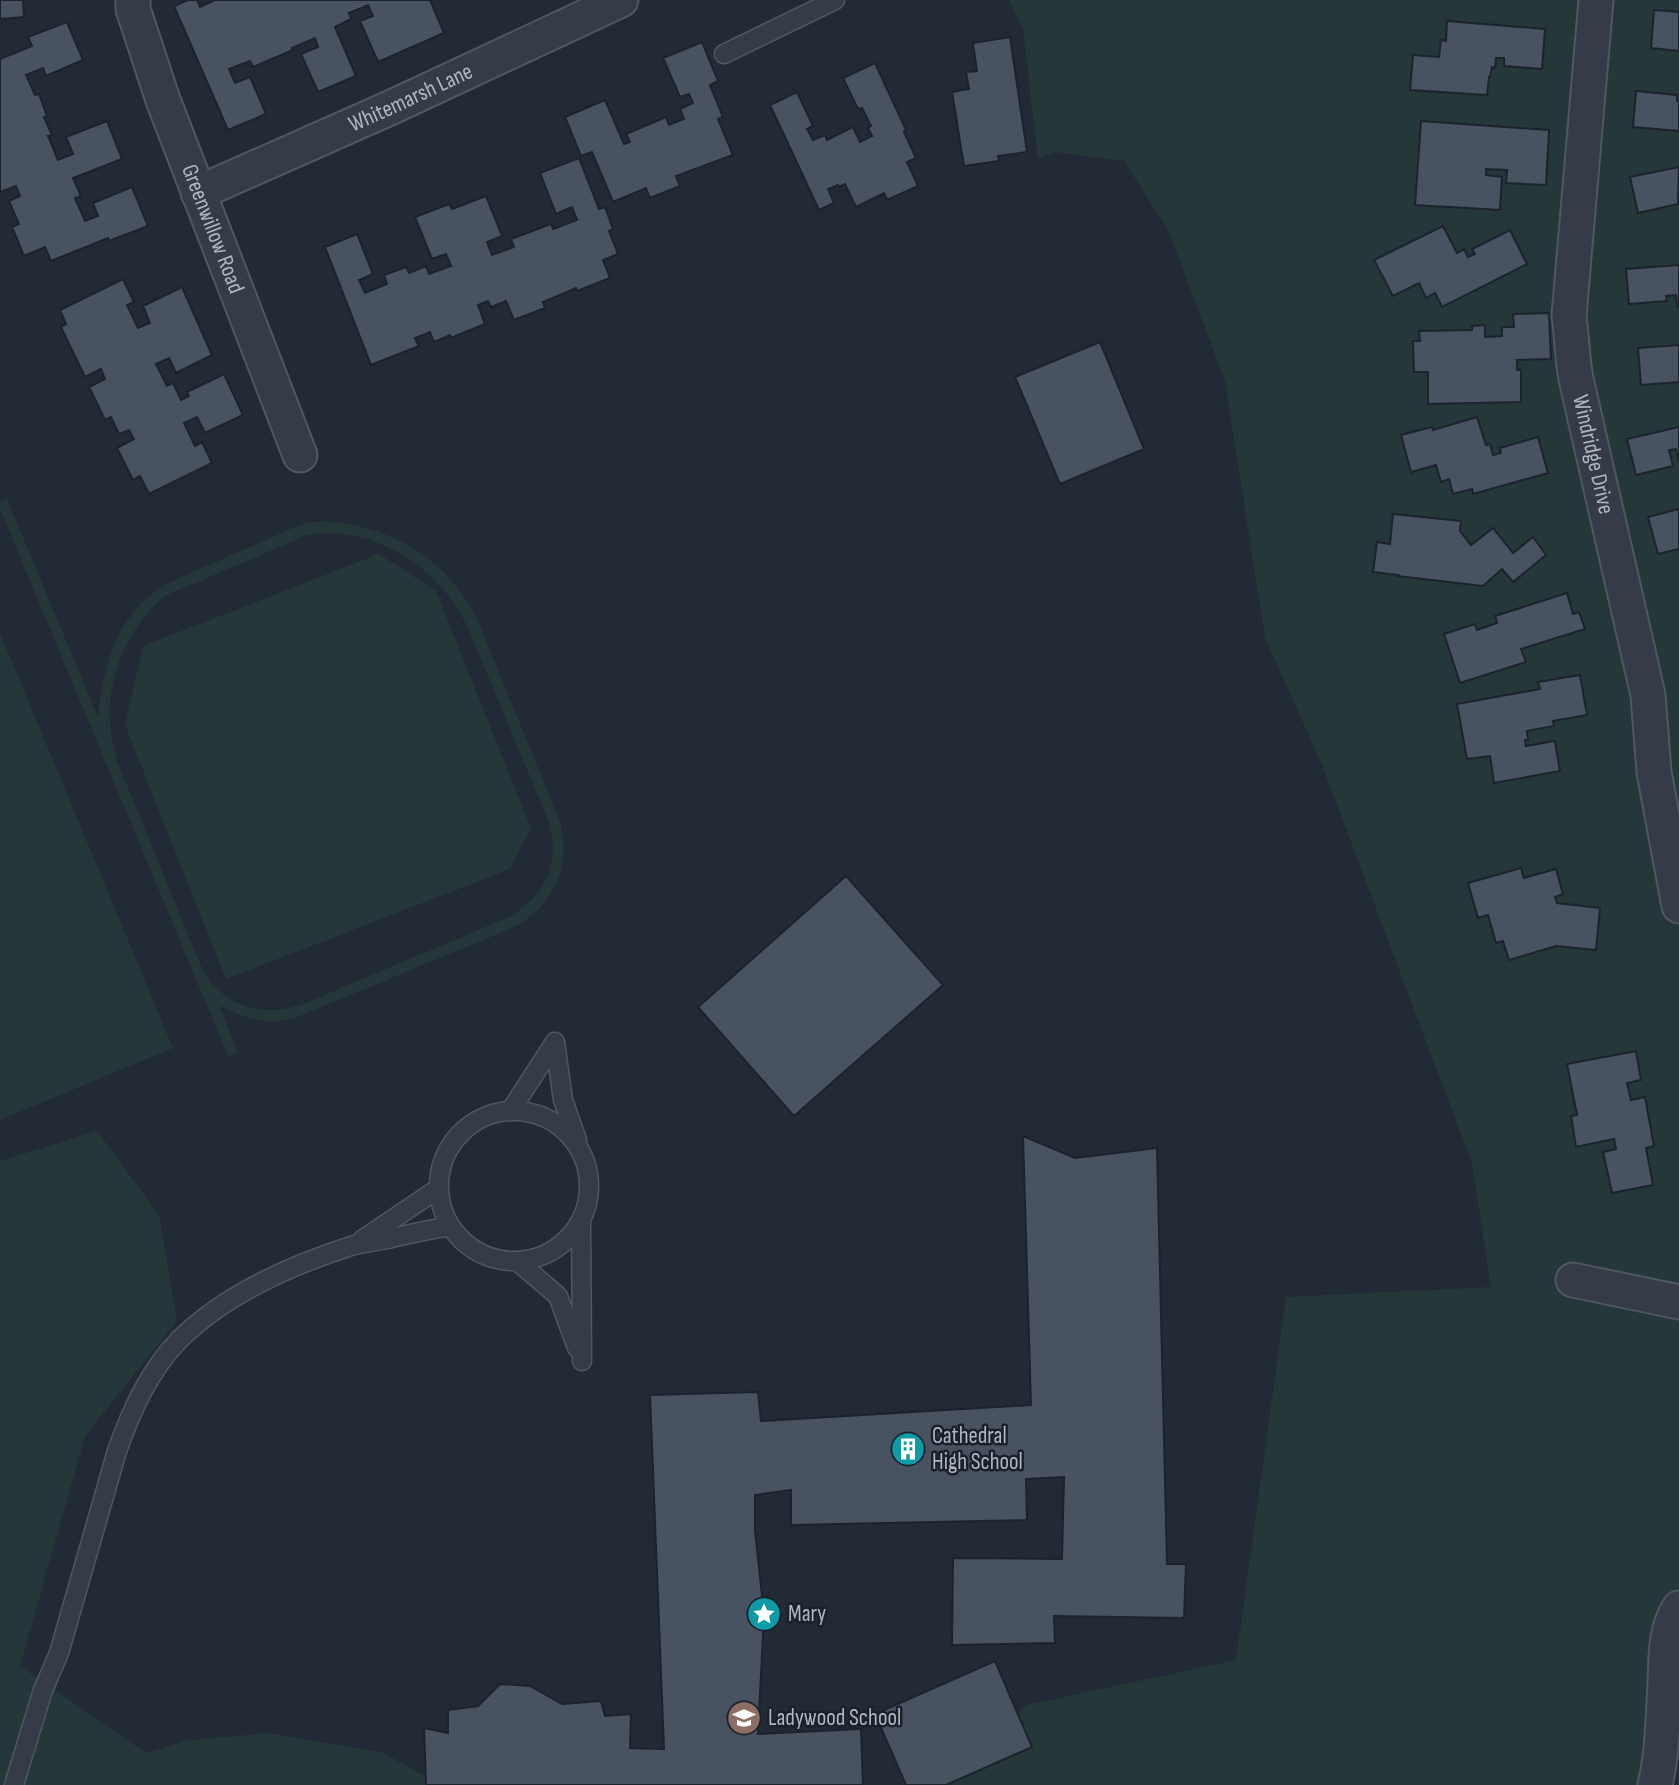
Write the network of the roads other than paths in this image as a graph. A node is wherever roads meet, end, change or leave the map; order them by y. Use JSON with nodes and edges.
{"nodes":[{"id":1,"x":133,"y":0,"type":"edge"},
{"id":2,"x":621,"y":0,"type":"edge"},
{"id":3,"x":835,"y":0,"type":"edge"},
{"id":4,"x":1596,"y":0,"type":"edge"},
{"id":5,"x":724,"y":54,"type":"dead end"},
{"id":6,"x":198,"y":193,"type":"junction"},
{"id":7,"x":300,"y":455,"type":"dead end"},
{"id":8,"x":1679,"y":906,"type":"edge"},
{"id":9,"x":511,"y":1110,"type":"junction"},
{"id":10,"x":578,"y":1146,"type":"junction"},
{"id":11,"x":439,"y":1188,"type":"junction"},
{"id":12,"x":581,"y":1221,"type":"junction"},
{"id":13,"x":450,"y":1226,"type":"junction"},
{"id":14,"x":353,"y":1245,"type":"junction"},
{"id":15,"x":517,"y":1261,"type":"junction"},
{"id":16,"x":1573,"y":1280,"type":"dead end"},
{"id":17,"x":1679,"y":1302,"type":"edge"},
{"id":18,"x":1679,"y":1608,"type":"edge"},
{"id":19,"x":1672,"y":1693,"type":"edge"},
{"id":20,"x":14,"y":1785,"type":"edge"},
{"id":21,"x":1655,"y":1785,"type":"edge"}],
"edges":[{"from":1,"to":6,"type":"street","name":"Greenwillow Road"},
{"from":2,"to":6,"type":"street","name":"Whitemarsh Lane"},
{"from":3,"to":5,"type":"lane"},
{"from":4,"to":8,"type":"street","name":"Windridge Drive"},
{"from":6,"to":7,"type":"street","name":"Greenwillow Road"},
{"from":9,"to":10,"type":"lane"},
{"from":9,"to":10,"type":"lane"},
{"from":9,"to":11,"type":"lane"},
{"from":10,"to":12,"type":"lane"},
{"from":11,"to":13,"type":"lane"},
{"from":11,"to":14,"type":"lane"},
{"from":12,"to":15,"type":"lane"},
{"from":12,"to":15,"type":"lane"},
{"from":13,"to":14,"type":"lane"},
{"from":13,"to":15,"type":"lane"},
{"from":14,"to":20,"type":"lane"},
{"from":16,"to":17,"type":"street"},
{"from":18,"to":19,"type":"street"},
{"from":19,"to":21,"type":"street"}]}
